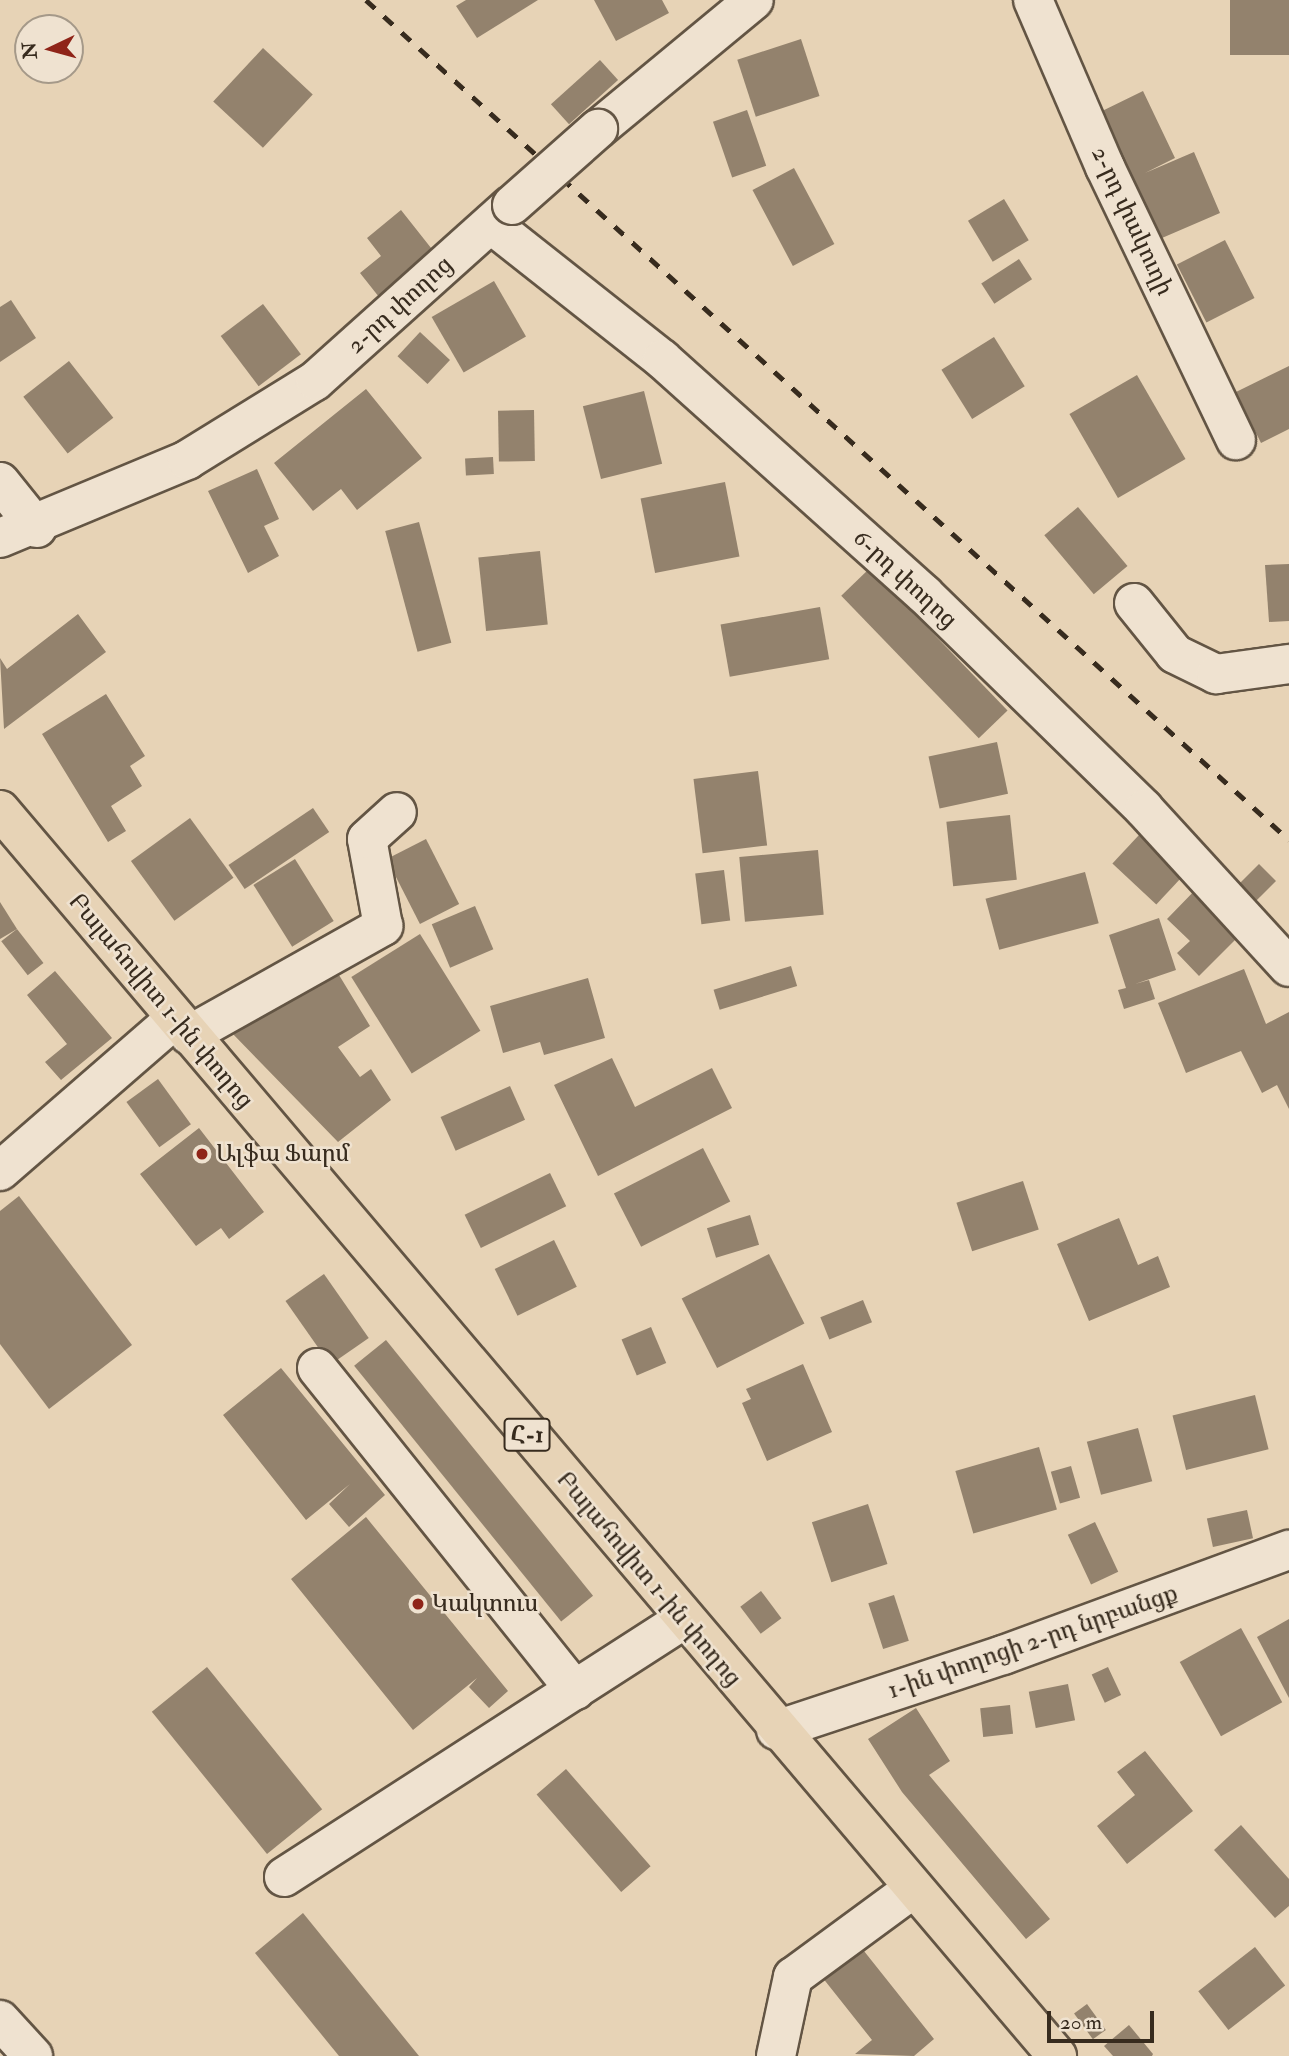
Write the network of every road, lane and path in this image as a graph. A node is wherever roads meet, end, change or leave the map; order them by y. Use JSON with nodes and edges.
{"nodes":[{"id":1,"x":754,"y":0,"type":"edge"},
{"id":2,"x":1033,"y":0,"type":"edge"},
{"id":3,"x":501,"y":214,"type":"junction"},
{"id":4,"x":1237,"y":440,"type":"dead end"},
{"id":5,"x":0,"y":482,"type":"edge"},
{"id":6,"x":37,"y":528,"type":"junction"},
{"id":7,"x":0,"y":538,"type":"edge"},
{"id":8,"x":1135,"y":603,"type":"dead end"},
{"id":9,"x":1289,"y":664,"type":"edge"},
{"id":10,"x":397,"y":812,"type":"dead end"},
{"id":11,"x":3,"y":821,"type":"edge"},
{"id":12,"x":1289,"y":967,"type":"edge"},
{"id":13,"x":182,"y":1027,"type":"junction"},
{"id":14,"x":0,"y":1171,"type":"edge"},
{"id":15,"x":317,"y":1368,"type":"dead end"},
{"id":16,"x":1289,"y":1550,"type":"edge"},
{"id":17,"x":683,"y":1620,"type":"junction"},
{"id":18,"x":575,"y":1690,"type":"junction"},
{"id":19,"x":776,"y":1730,"type":"junction"},
{"id":20,"x":284,"y":1877,"type":"dead end"},
{"id":21,"x":913,"y":1889,"type":"junction"},
{"id":22,"x":0,"y":2020,"type":"edge"},
{"id":23,"x":32,"y":2056,"type":"edge"},
{"id":24,"x":776,"y":2056,"type":"edge"},
{"id":25,"x":1058,"y":2056,"type":"edge"}],
"edges":[{"from":1,"to":3,"type":"street","name":"2-րդ փողոց","bridge":true},
{"from":2,"to":4,"type":"street","name":"2-րդ փակուղի"},
{"from":3,"to":6,"type":"street","name":"2-րդ փողոց"},
{"from":3,"to":12,"type":"street","name":"6-րդ փողոց"},
{"from":5,"to":6,"type":"street"},
{"from":6,"to":7,"type":"street","name":"2-րդ փողոց"},
{"from":8,"to":9,"type":"street"},
{"from":10,"to":13,"type":"street"},
{"from":11,"to":13,"type":"main road","name":"Բալահովիտ 1-ին փողոց","number":"Հ-1"},
{"from":13,"to":14,"type":"street"},
{"from":13,"to":17,"type":"main road","name":"Բալահովիտ 1-ին փողոց","number":"Հ-1"},
{"from":15,"to":18,"type":"street"},
{"from":16,"to":19,"type":"street","name":"1-ին փողոցի 2-րդ նրբանցք"},
{"from":17,"to":18,"type":"street"},
{"from":17,"to":19,"type":"main road","name":"Բալահովիտ 1-ին փողոց","number":"Հ-1"},
{"from":18,"to":20,"type":"street"},
{"from":19,"to":21,"type":"main road","name":"Բալահովիտ 1-ին փողոց","number":"Հ-1"},
{"from":21,"to":24,"type":"street"},
{"from":21,"to":25,"type":"main road","name":"Բալահովիտ 1-ին փողոց","number":"Հ-1"},
{"from":22,"to":23,"type":"street"}]}
